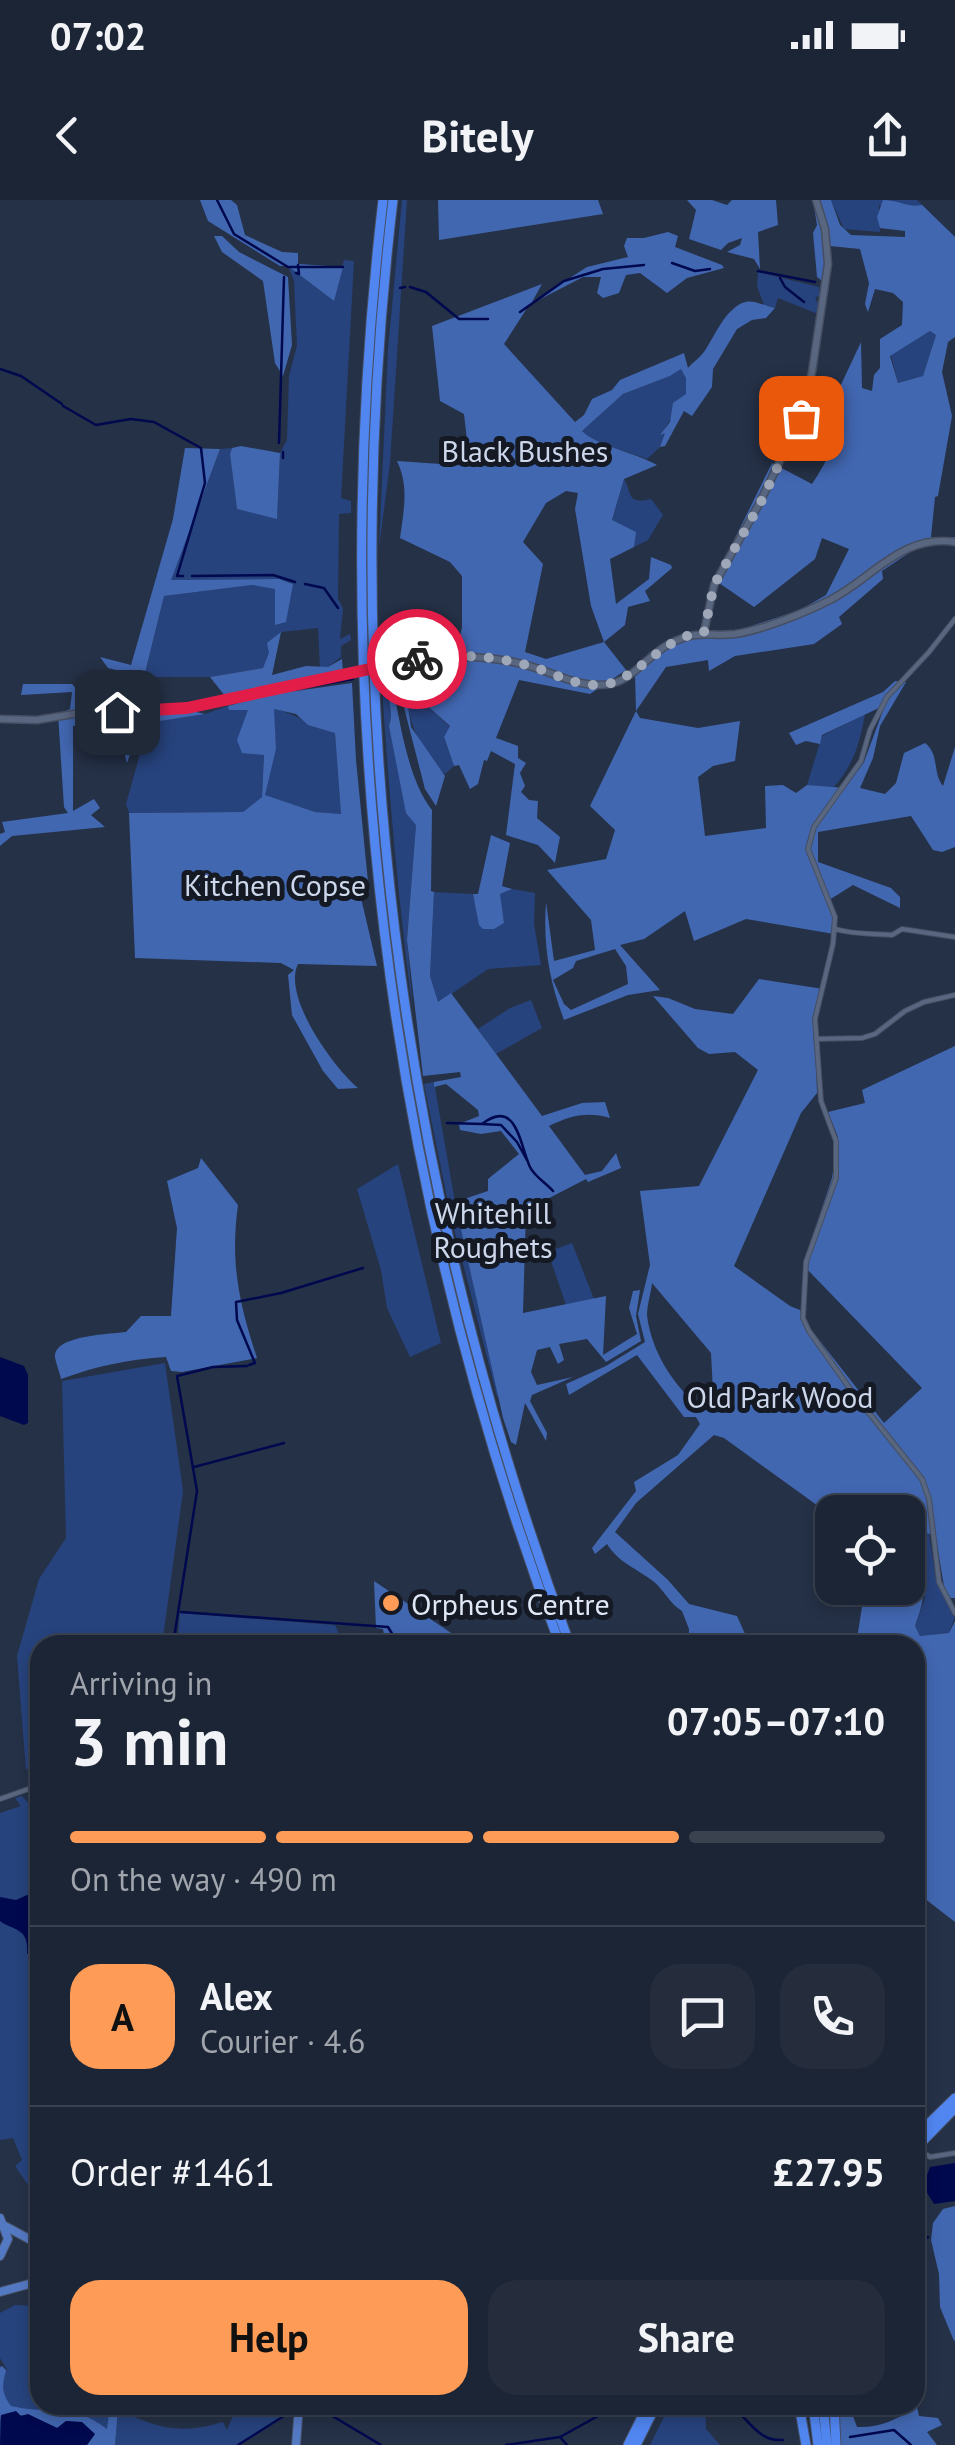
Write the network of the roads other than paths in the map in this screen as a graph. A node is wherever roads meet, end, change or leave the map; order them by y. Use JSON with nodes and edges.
{"nodes":[{"id":1,"x":816,"y":200,"type":"edge"},
{"id":2,"x":385,"y":201,"type":"edge"},
{"id":3,"x":955,"y":542,"type":"edge"},
{"id":4,"x":955,"y":619,"type":"edge"},
{"id":5,"x":704,"y":632,"type":"junction"},
{"id":6,"x":0,"y":719,"type":"edge"},
{"id":7,"x":834,"y":929,"type":"junction"},
{"id":8,"x":955,"y":938,"type":"edge"},
{"id":9,"x":955,"y":995,"type":"edge"},
{"id":10,"x":816,"y":1040,"type":"junction"},
{"id":11,"x":955,"y":1613,"type":"edge"},
{"id":12,"x":557,"y":1635,"type":"edge"},
{"id":13,"x":567,"y":1635,"type":"edge"},
{"id":14,"x":30,"y":1788,"type":"edge"},
{"id":15,"x":0,"y":1799,"type":"edge"},
{"id":16,"x":955,"y":2098,"type":"edge"},
{"id":17,"x":955,"y":2108,"type":"edge"},
{"id":18,"x":925,"y":2133,"type":"edge"},
{"id":19,"x":925,"y":2136,"type":"edge"},
{"id":20,"x":925,"y":2153,"type":"edge"},
{"id":21,"x":955,"y":2153,"type":"edge"},
{"id":22,"x":2,"y":2222,"type":"edge"},
{"id":23,"x":22,"y":2236,"type":"junction"},
{"id":24,"x":8,"y":2239,"type":"junction"},
{"id":25,"x":30,"y":2240,"type":"edge"},
{"id":26,"x":0,"y":2256,"type":"edge"},
{"id":27,"x":30,"y":2284,"type":"edge"},
{"id":28,"x":0,"y":2292,"type":"edge"},
{"id":29,"x":298,"y":2415,"type":"edge"},
{"id":30,"x":643,"y":2415,"type":"edge"},
{"id":31,"x":651,"y":2415,"type":"edge"},
{"id":32,"x":801,"y":2415,"type":"edge"},
{"id":33,"x":815,"y":2415,"type":"edge"},
{"id":34,"x":824,"y":2415,"type":"edge"},
{"id":35,"x":834,"y":2415,"type":"edge"},
{"id":36,"x":296,"y":2445,"type":"edge"},
{"id":37,"x":628,"y":2445,"type":"edge"},
{"id":38,"x":636,"y":2445,"type":"edge"},
{"id":39,"x":806,"y":2445,"type":"edge"},
{"id":40,"x":818,"y":2445,"type":"edge"},
{"id":41,"x":827,"y":2445,"type":"edge"},
{"id":42,"x":836,"y":2445,"type":"edge"}],
"edges":[{"from":1,"to":5,"type":"street"},
{"from":2,"to":12,"type":"highway"},
{"from":2,"to":13,"type":"highway"},
{"from":3,"to":5,"type":"street"},
{"from":4,"to":7,"type":"street"},
{"from":5,"to":6,"type":"street","bridge":true},
{"from":7,"to":8,"type":"street"},
{"from":7,"to":10,"type":"street"},
{"from":9,"to":10,"type":"street"},
{"from":10,"to":11,"type":"street"},
{"from":14,"to":15,"type":"street"},
{"from":16,"to":18,"type":"highway"},
{"from":17,"to":19,"type":"highway"},
{"from":20,"to":21,"type":"street"},
{"from":22,"to":23,"type":"main road"},
{"from":22,"to":24,"type":"main road"},
{"from":23,"to":24,"type":"main road"},
{"from":23,"to":25,"type":"main road"},
{"from":24,"to":26,"type":"main road"},
{"from":27,"to":28,"type":"main road"},
{"from":29,"to":36,"type":"main road"},
{"from":30,"to":37,"type":"highway"},
{"from":31,"to":38,"type":"highway"},
{"from":32,"to":39,"type":"highway"},
{"from":33,"to":40,"type":"highway"},
{"from":34,"to":41,"type":"highway"},
{"from":35,"to":42,"type":"highway"}]}
